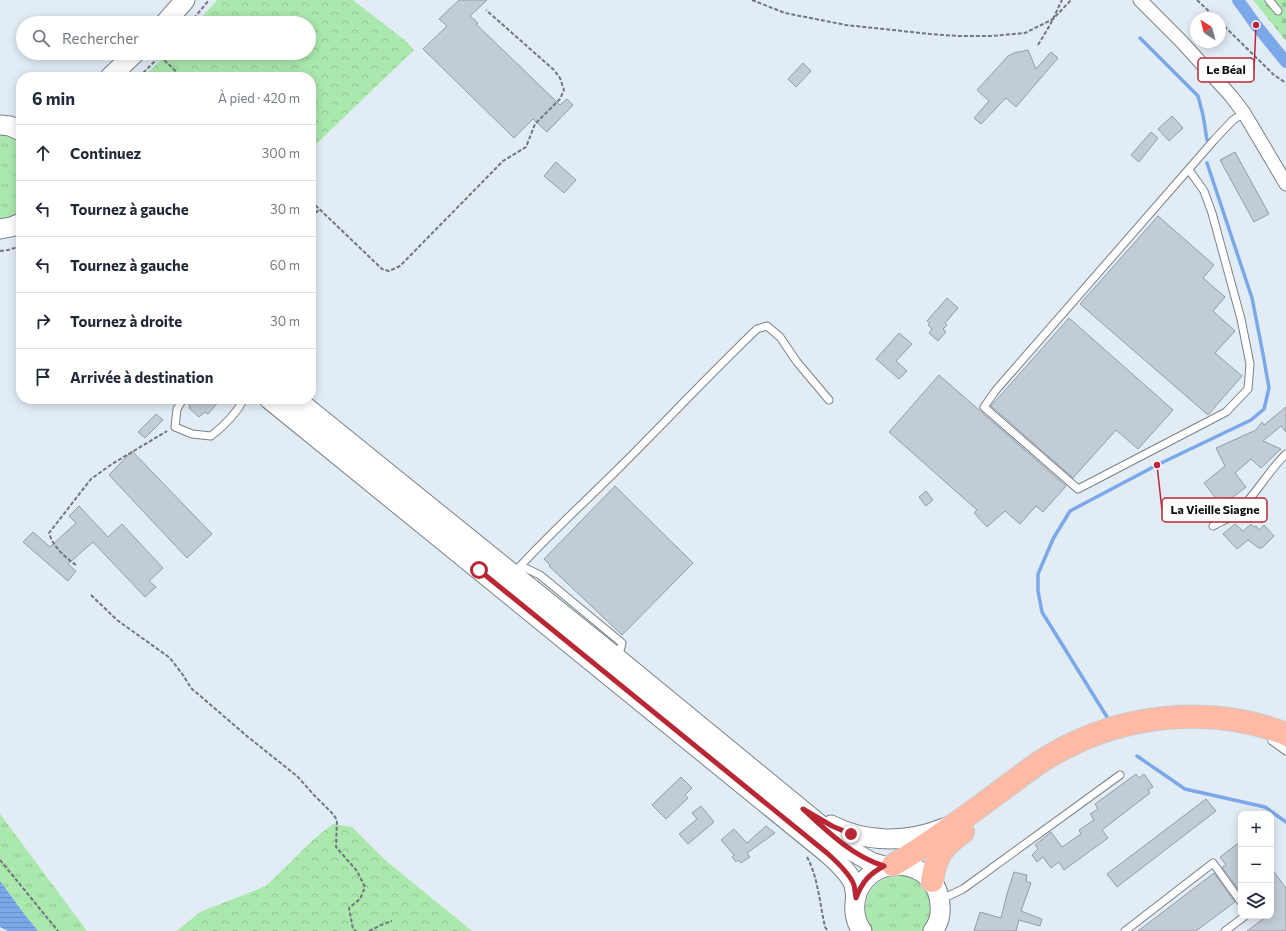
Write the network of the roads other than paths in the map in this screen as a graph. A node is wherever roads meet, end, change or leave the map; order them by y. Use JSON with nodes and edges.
{"nodes":[{"id":1,"x":185,"y":0,"type":"edge"},
{"id":2,"x":1140,"y":0,"type":"edge"},
{"id":3,"x":1269,"y":0,"type":"edge"},
{"id":4,"x":1278,"y":11,"type":"dead end"},
{"id":5,"x":171,"y":16,"type":"edge"},
{"id":6,"x":127,"y":60,"type":"edge"},
{"id":7,"x":115,"y":72,"type":"edge"},
{"id":8,"x":1244,"y":113,"type":"junction"},
{"id":9,"x":0,"y":125,"type":"edge"},
{"id":10,"x":16,"y":129,"type":"edge"},
{"id":11,"x":1189,"y":170,"type":"junction"},
{"id":12,"x":1286,"y":184,"type":"edge"},
{"id":13,"x":16,"y":225,"type":"edge"},
{"id":14,"x":0,"y":229,"type":"edge"},
{"id":15,"x":829,"y":400,"type":"dead end"},
{"id":16,"x":180,"y":404,"type":"edge"},
{"id":17,"x":242,"y":404,"type":"edge"},
{"id":18,"x":275,"y":404,"type":"edge"},
{"id":19,"x":302,"y":404,"type":"edge"},
{"id":20,"x":1286,"y":454,"type":"edge"},
{"id":21,"x":1213,"y":526,"type":"dead end"},
{"id":22,"x":517,"y":570,"type":"junction"},
{"id":23,"x":1283,"y":743,"type":"edge"},
{"id":24,"x":1120,"y":775,"type":"dead end"},
{"id":25,"x":803,"y":809,"type":"junction"},
{"id":26,"x":956,"y":823,"type":"junction"},
{"id":27,"x":889,"y":866,"type":"junction"},
{"id":28,"x":936,"y":891,"type":"junction"},
{"id":29,"x":856,"y":898,"type":"junction"},
{"id":30,"x":1238,"y":898,"type":"edge"},
{"id":31,"x":1241,"y":919,"type":"edge"},
{"id":32,"x":938,"y":927,"type":"edge"},
{"id":33,"x":862,"y":931,"type":"edge"},
{"id":34,"x":1125,"y":931,"type":"edge"},
{"id":35,"x":1225,"y":931,"type":"edge"}],
"edges":[{"from":1,"to":5,"type":"main road"},
{"from":2,"to":8,"type":"street"},
{"from":3,"to":4,"type":"lane"},
{"from":6,"to":7,"type":"main road"},
{"from":8,"to":11,"type":"lane"},
{"from":8,"to":12,"type":"street"},
{"from":9,"to":10,"type":"main road"},
{"from":11,"to":11,"type":"lane"},
{"from":13,"to":14,"type":"main road"},
{"from":15,"to":22,"type":"lane"},
{"from":16,"to":17,"type":"lane"},
{"from":18,"to":29,"type":"main road"},
{"from":19,"to":22,"type":"main road"},
{"from":20,"to":21,"type":"lane"},
{"from":22,"to":25,"type":"main road"},
{"from":23,"to":26,"type":"highway"},
{"from":23,"to":28,"type":"highway"},
{"from":24,"to":28,"type":"lane"},
{"from":25,"to":26,"type":"main road"},
{"from":25,"to":27,"type":"main road"},
{"from":26,"to":27,"type":"highway"},
{"from":27,"to":28,"type":"main road"},
{"from":27,"to":29,"type":"main road"},
{"from":28,"to":32,"type":"main road"},
{"from":29,"to":33,"type":"main road"},
{"from":30,"to":34,"type":"lane"},
{"from":31,"to":35,"type":"lane"}]}
